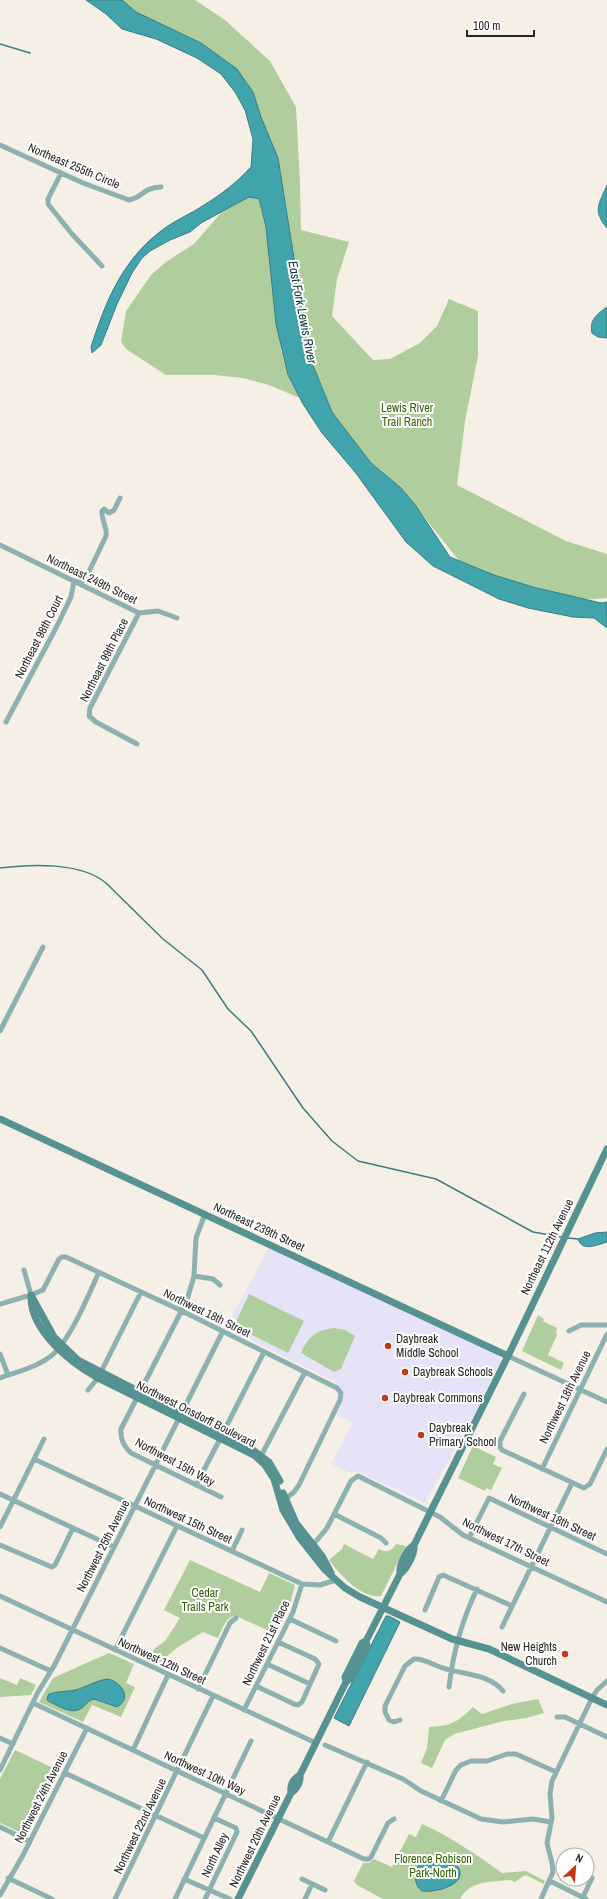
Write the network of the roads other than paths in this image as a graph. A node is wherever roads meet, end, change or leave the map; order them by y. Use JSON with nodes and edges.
{"nodes":[{"id":1,"x":0,"y":145,"type":"edge"},
{"id":2,"x":61,"y":173,"type":"junction"},
{"id":3,"x":161,"y":186,"type":"dead end"},
{"id":4,"x":102,"y":266,"type":"dead end"},
{"id":5,"x":120,"y":498,"type":"dead end"},
{"id":6,"x":0,"y":545,"type":"edge"},
{"id":7,"x":74,"y":581,"type":"junction"},
{"id":8,"x":139,"y":613,"type":"junction"},
{"id":9,"x":177,"y":618,"type":"dead end"},
{"id":10,"x":6,"y":722,"type":"dead end"},
{"id":11,"x":137,"y":744,"type":"dead end"},
{"id":12,"x":43,"y":946,"type":"dead end"},
{"id":13,"x":0,"y":1031,"type":"edge"},
{"id":14,"x":0,"y":1119,"type":"edge"},
{"id":15,"x":607,"y":1149,"type":"edge"},
{"id":16,"x":205,"y":1214,"type":"junction"},
{"id":17,"x":24,"y":1270,"type":"dead end"},
{"id":18,"x":99,"y":1272,"type":"junction"},
{"id":19,"x":194,"y":1276,"type":"junction"},
{"id":20,"x":220,"y":1285,"type":"dead end"},
{"id":21,"x":141,"y":1292,"type":"junction"},
{"id":22,"x":31,"y":1295,"type":"junction"},
{"id":23,"x":0,"y":1304,"type":"edge"},
{"id":24,"x":182,"y":1311,"type":"junction"},
{"id":25,"x":607,"y":1325,"type":"edge"},
{"id":26,"x":223,"y":1331,"type":"junction"},
{"id":27,"x":569,"y":1331,"type":"dead end"},
{"id":28,"x":607,"y":1334,"type":"edge"},
{"id":29,"x":59,"y":1347,"type":"junction"},
{"id":30,"x":264,"y":1352,"type":"junction"},
{"id":31,"x":0,"y":1354,"type":"edge"},
{"id":32,"x":508,"y":1356,"type":"junction"},
{"id":33,"x":304,"y":1372,"type":"junction"},
{"id":34,"x":8,"y":1375,"type":"junction"},
{"id":35,"x":99,"y":1375,"type":"junction"},
{"id":36,"x":0,"y":1378,"type":"edge"},
{"id":37,"x":88,"y":1390,"type":"dead end"},
{"id":38,"x":580,"y":1390,"type":"junction"},
{"id":39,"x":524,"y":1394,"type":"dead end"},
{"id":40,"x":139,"y":1395,"type":"junction"},
{"id":41,"x":607,"y":1402,"type":"edge"},
{"id":42,"x":180,"y":1415,"type":"junction"},
{"id":43,"x":221,"y":1436,"type":"junction"},
{"id":44,"x":44,"y":1439,"type":"dead end"},
{"id":45,"x":607,"y":1449,"type":"edge"},
{"id":46,"x":261,"y":1457,"type":"junction"},
{"id":47,"x":34,"y":1459,"type":"junction"},
{"id":48,"x":155,"y":1465,"type":"junction"},
{"id":49,"x":542,"y":1469,"type":"junction"},
{"id":50,"x":572,"y":1483,"type":"junction"},
{"id":51,"x":196,"y":1485,"type":"junction"},
{"id":52,"x":0,"y":1494,"type":"edge"},
{"id":53,"x":221,"y":1498,"type":"dead end"},
{"id":54,"x":14,"y":1500,"type":"junction"},
{"id":55,"x":283,"y":1500,"type":"junction"},
{"id":56,"x":135,"y":1506,"type":"junction"},
{"id":57,"x":430,"y":1512,"type":"junction"},
{"id":58,"x":334,"y":1514,"type":"junction"},
{"id":59,"x":177,"y":1526,"type":"junction"},
{"id":60,"x":0,"y":1527,"type":"edge"},
{"id":61,"x":551,"y":1527,"type":"junction"},
{"id":62,"x":73,"y":1528,"type":"junction"},
{"id":63,"x":242,"y":1530,"type":"dead end"},
{"id":64,"x":469,"y":1538,"type":"junction"},
{"id":65,"x":386,"y":1543,"type":"dead end"},
{"id":66,"x":0,"y":1544,"type":"edge"},
{"id":67,"x":114,"y":1547,"type":"junction"},
{"id":68,"x":311,"y":1547,"type":"junction"},
{"id":69,"x":232,"y":1551,"type":"junction"},
{"id":70,"x":607,"y":1554,"type":"edge"},
{"id":71,"x":531,"y":1566,"type":"junction"},
{"id":72,"x":334,"y":1577,"type":"junction"},
{"id":73,"x":302,"y":1584,"type":"junction"},
{"id":74,"x":477,"y":1589,"type":"junction"},
{"id":75,"x":0,"y":1596,"type":"edge"},
{"id":76,"x":607,"y":1602,"type":"edge"},
{"id":77,"x":512,"y":1606,"type":"junction"},
{"id":78,"x":383,"y":1607,"type":"junction"},
{"id":79,"x":425,"y":1610,"type":"dead end"},
{"id":80,"x":236,"y":1618,"type":"dead end"},
{"id":81,"x":290,"y":1619,"type":"junction"},
{"id":82,"x":502,"y":1627,"type":"dead end"},
{"id":83,"x":72,"y":1630,"type":"junction"},
{"id":84,"x":336,"y":1641,"type":"dead end"},
{"id":85,"x":459,"y":1641,"type":"junction"},
{"id":86,"x":278,"y":1642,"type":"junction"},
{"id":87,"x":0,"y":1648,"type":"edge"},
{"id":88,"x":115,"y":1650,"type":"junction"},
{"id":89,"x":267,"y":1664,"type":"junction"},
{"id":90,"x":451,"y":1670,"type":"junction"},
{"id":91,"x":51,"y":1671,"type":"junction"},
{"id":92,"x":168,"y":1675,"type":"junction"},
{"id":93,"x":607,"y":1681,"type":"edge"},
{"id":94,"x":310,"y":1684,"type":"junction"},
{"id":95,"x":256,"y":1686,"type":"junction"},
{"id":96,"x":449,"y":1688,"type":"dead end"},
{"id":97,"x":198,"y":1689,"type":"junction"},
{"id":98,"x":503,"y":1691,"type":"dead end"},
{"id":99,"x":214,"y":1696,"type":"junction"},
{"id":100,"x":592,"y":1698,"type":"junction"},
{"id":101,"x":33,"y":1703,"type":"junction"},
{"id":102,"x":607,"y":1705,"type":"edge"},
{"id":103,"x":244,"y":1710,"type":"junction"},
{"id":104,"x":557,"y":1717,"type":"dead end"},
{"id":105,"x":400,"y":1720,"type":"dead end"},
{"id":106,"x":579,"y":1724,"type":"junction"},
{"id":107,"x":87,"y":1728,"type":"junction"},
{"id":108,"x":607,"y":1737,"type":"edge"},
{"id":109,"x":0,"y":1738,"type":"edge"},
{"id":110,"x":251,"y":1741,"type":"dead end"},
{"id":111,"x":316,"y":1743,"type":"junction"},
{"id":112,"x":13,"y":1744,"type":"junction"},
{"id":113,"x":325,"y":1746,"type":"dead end"},
{"id":114,"x":133,"y":1750,"type":"junction"},
{"id":115,"x":366,"y":1762,"type":"junction"},
{"id":116,"x":0,"y":1770,"type":"edge"},
{"id":117,"x":177,"y":1771,"type":"junction"},
{"id":118,"x":556,"y":1772,"type":"junction"},
{"id":119,"x":64,"y":1773,"type":"junction"},
{"id":120,"x":226,"y":1794,"type":"junction"},
{"id":121,"x":441,"y":1801,"type":"junction"},
{"id":122,"x":155,"y":1816,"type":"junction"},
{"id":123,"x":214,"y":1818,"type":"junction"},
{"id":124,"x":278,"y":1818,"type":"junction"},
{"id":125,"x":394,"y":1819,"type":"dead end"},
{"id":126,"x":551,"y":1822,"type":"junction"},
{"id":127,"x":0,"y":1827,"type":"edge"},
{"id":128,"x":204,"y":1838,"type":"junction"},
{"id":129,"x":29,"y":1841,"type":"junction"},
{"id":130,"x":328,"y":1842,"type":"junction"},
{"id":131,"x":8,"y":1878,"type":"junction"},
{"id":132,"x":184,"y":1879,"type":"junction"},
{"id":133,"x":302,"y":1880,"type":"dead end"},
{"id":134,"x":550,"y":1881,"type":"junction"},
{"id":135,"x":312,"y":1884,"type":"junction"},
{"id":136,"x":589,"y":1887,"type":"edge"},
{"id":137,"x":210,"y":1890,"type":"junction"},
{"id":138,"x":325,"y":1890,"type":"dead end"},
{"id":139,"x":0,"y":1896,"type":"edge"},
{"id":140,"x":585,"y":1898,"type":"edge"},
{"id":141,"x":52,"y":1899,"type":"edge"},
{"id":142,"x":115,"y":1899,"type":"edge"},
{"id":143,"x":175,"y":1899,"type":"edge"},
{"id":144,"x":205,"y":1899,"type":"edge"},
{"id":145,"x":230,"y":1899,"type":"edge"},
{"id":146,"x":238,"y":1899,"type":"edge"},
{"id":147,"x":305,"y":1899,"type":"edge"},
{"id":148,"x":542,"y":1899,"type":"edge"}],
"edges":[{"from":1,"to":2,"type":"street","name":"Northeast 255th Circle"},
{"from":2,"to":3,"type":"street","name":"Northeast 255th Circle"},
{"from":2,"to":4,"type":"street"},
{"from":5,"to":7,"type":"street"},
{"from":6,"to":7,"type":"street","name":"Northeast 249th Street"},
{"from":7,"to":8,"type":"street","name":"Northeast 249th Street"},
{"from":7,"to":10,"type":"street","name":"Northeast 98th Court"},
{"from":8,"to":9,"type":"street","name":"Northeast 249th Street"},
{"from":8,"to":11,"type":"street","name":"Northeast 99th Place"},
{"from":12,"to":13,"type":"street"},
{"from":14,"to":16,"type":"street","name":"Northeast 239th Street"},
{"from":15,"to":32,"type":"street","name":"Northeast 112th Avenue"},
{"from":16,"to":19,"type":"street"},
{"from":16,"to":32,"type":"street","name":"Northeast 239th Street"},
{"from":17,"to":22,"type":"street","name":"Northwest Onsdorff Boulevard"},
{"from":18,"to":21,"type":"street","name":"Northwest 18th Street"},
{"from":18,"to":22,"type":"street","name":"Northwest 18th Street"},
{"from":18,"to":29,"type":"street"},
{"from":19,"to":20,"type":"street"},
{"from":19,"to":24,"type":"street"},
{"from":21,"to":24,"type":"street","name":"Northwest 18th Street"},
{"from":21,"to":35,"type":"street"},
{"from":22,"to":23,"type":"street"},
{"from":22,"to":29,"type":"street","name":"Northwest Onsdorff Boulevard"},
{"from":24,"to":26,"type":"street","name":"Northwest 18th Street"},
{"from":24,"to":40,"type":"street"},
{"from":25,"to":27,"type":"street"},
{"from":26,"to":30,"type":"street","name":"Northwest 18th Street"},
{"from":26,"to":42,"type":"street","name":"Northwest 25th Avenue"},
{"from":28,"to":38,"type":"street","name":"Northwest 18th Avenue"},
{"from":29,"to":34,"type":"street"},
{"from":29,"to":35,"type":"street","name":"Northwest Onsdorff Boulevard"},
{"from":30,"to":33,"type":"street","name":"Northwest 18th Street"},
{"from":30,"to":43,"type":"street"},
{"from":31,"to":34,"type":"street"},
{"from":32,"to":38,"type":"street"},
{"from":32,"to":57,"type":"street","name":"Northwest 20th Avenue"},
{"from":33,"to":46,"type":"street"},
{"from":33,"to":55,"type":"street","name":"Northwest 18th Street"},
{"from":34,"to":36,"type":"street"},
{"from":35,"to":37,"type":"street"},
{"from":35,"to":40,"type":"street","name":"Northwest Onsdorff Boulevard"},
{"from":38,"to":41,"type":"street"},
{"from":38,"to":49,"type":"street","name":"Northwest 18th Avenue"},
{"from":39,"to":49,"type":"street"},
{"from":40,"to":42,"type":"street","name":"Northwest Onsdorff Boulevard"},
{"from":40,"to":48,"type":"street","name":"Northwest 15th Way"},
{"from":42,"to":43,"type":"street","name":"Northwest Onsdorff Boulevard"},
{"from":42,"to":48,"type":"street","name":"Northwest 25th Avenue"},
{"from":43,"to":46,"type":"street","name":"Northwest Onsdorff Boulevard"},
{"from":43,"to":51,"type":"street"},
{"from":44,"to":47,"type":"street"},
{"from":45,"to":50,"type":"street"},
{"from":46,"to":55,"type":"street","name":"Northwest Onsdorff Boulevard"},
{"from":47,"to":54,"type":"street"},
{"from":47,"to":56,"type":"street","name":"Northwest 15th Street"},
{"from":48,"to":51,"type":"street","name":"Northwest 15th Way"},
{"from":48,"to":56,"type":"street","name":"Northwest 25th Avenue"},
{"from":49,"to":50,"type":"street"},
{"from":50,"to":61,"type":"street"},
{"from":51,"to":53,"type":"street","name":"Northwest 15th Way"},
{"from":52,"to":54,"type":"street"},
{"from":54,"to":60,"type":"street"},
{"from":54,"to":62,"type":"street"},
{"from":55,"to":68,"type":"street","name":"Northwest Onsdorff Boulevard"},
{"from":56,"to":59,"type":"street","name":"Northwest 15th Street"},
{"from":56,"to":67,"type":"street","name":"Northwest 25th Avenue"},
{"from":57,"to":58,"type":"street","name":"Northwest 17th Street"},
{"from":57,"to":64,"type":"street","name":"Northwest 17th Street"},
{"from":57,"to":78,"type":"street","name":"Northwest 20th Avenue"},
{"from":58,"to":65,"type":"street"},
{"from":58,"to":68,"type":"street"},
{"from":59,"to":69,"type":"street","name":"Northwest 15th Street"},
{"from":59,"to":88,"type":"street"},
{"from":61,"to":64,"type":"street","name":"Northwest 18th Street"},
{"from":61,"to":70,"type":"street","name":"Northwest 18th Street"},
{"from":61,"to":71,"type":"street"},
{"from":62,"to":66,"type":"street"},
{"from":62,"to":67,"type":"street"},
{"from":63,"to":69,"type":"street"},
{"from":64,"to":71,"type":"street","name":"Northwest 17th Street"},
{"from":67,"to":83,"type":"street","name":"Northwest 25th Avenue"},
{"from":68,"to":72,"type":"street","name":"Northwest Onsdorff Boulevard"},
{"from":69,"to":73,"type":"street","name":"Northwest 15th Street"},
{"from":71,"to":76,"type":"street","name":"Northwest 17th Street"},
{"from":71,"to":77,"type":"street"},
{"from":72,"to":73,"type":"street","name":"Northwest 15th Street"},
{"from":72,"to":78,"type":"street","name":"Northwest Onsdorff Boulevard"},
{"from":73,"to":81,"type":"street","name":"Northwest 21st Place"},
{"from":74,"to":77,"type":"street"},
{"from":74,"to":79,"type":"street"},
{"from":74,"to":85,"type":"street"},
{"from":75,"to":83,"type":"street","name":"Northwest 12th Street"},
{"from":77,"to":82,"type":"street"},
{"from":78,"to":85,"type":"street","name":"Northwest Onsdorff Boulevard"},
{"from":78,"to":111,"type":"street","name":"Northwest 20th Avenue"},
{"from":80,"to":97,"type":"street"},
{"from":81,"to":84,"type":"street"},
{"from":81,"to":86,"type":"street","name":"Northwest 21st Place"},
{"from":83,"to":88,"type":"street","name":"Northwest 12th Street"},
{"from":83,"to":91,"type":"street","name":"Northwest 25th Avenue"},
{"from":85,"to":90,"type":"street"},
{"from":85,"to":100,"type":"street","name":"Northwest Onsdorff Boulevard"},
{"from":86,"to":89,"type":"street","name":"Northwest 21st Place"},
{"from":86,"to":94,"type":"street"},
{"from":87,"to":91,"type":"street"},
{"from":88,"to":92,"type":"street","name":"Northwest 12th Street"},
{"from":89,"to":94,"type":"street"},
{"from":89,"to":95,"type":"street","name":"Northwest 21st Place"},
{"from":90,"to":96,"type":"street"},
{"from":90,"to":98,"type":"street"},
{"from":90,"to":105,"type":"street"},
{"from":91,"to":101,"type":"street","name":"Northwest 25th Avenue"},
{"from":92,"to":97,"type":"street","name":"Northwest 12th Street"},
{"from":92,"to":114,"type":"street"},
{"from":93,"to":100,"type":"street"},
{"from":94,"to":95,"type":"street"},
{"from":95,"to":103,"type":"street","name":"Northwest 21st Place"},
{"from":97,"to":99,"type":"street","name":"Northwest 12th Street"},
{"from":99,"to":103,"type":"street","name":"Northwest 12th Street"},
{"from":99,"to":117,"type":"street","name":"Northwest 22nd Avenue"},
{"from":100,"to":102,"type":"street","name":"Northwest Onsdorff Boulevard"},
{"from":100,"to":106,"type":"street"},
{"from":101,"to":107,"type":"street","name":"Northwest 10th Way"},
{"from":101,"to":112,"type":"street","name":"Northwest 25th Avenue"},
{"from":103,"to":111,"type":"street","name":"Northwest 12th Street"},
{"from":104,"to":106,"type":"street"},
{"from":106,"to":108,"type":"street"},
{"from":106,"to":118,"type":"street"},
{"from":107,"to":114,"type":"street","name":"Northwest 10th Way"},
{"from":107,"to":119,"type":"street","name":"Northwest 24th Avenue"},
{"from":109,"to":112,"type":"street"},
{"from":110,"to":120,"type":"street"},
{"from":111,"to":124,"type":"street","name":"Northwest 20th Avenue"},
{"from":112,"to":116,"type":"street","name":"Northwest 25th Avenue"},
{"from":113,"to":115,"type":"street"},
{"from":114,"to":117,"type":"street","name":"Northwest 10th Way"},
{"from":115,"to":121,"type":"street"},
{"from":115,"to":130,"type":"street"},
{"from":117,"to":120,"type":"street","name":"Northwest 10th Way"},
{"from":117,"to":122,"type":"street","name":"Northwest 22nd Avenue"},
{"from":118,"to":121,"type":"street"},
{"from":118,"to":126,"type":"street"},
{"from":119,"to":122,"type":"street"},
{"from":119,"to":129,"type":"street","name":"Northwest 24th Avenue"},
{"from":120,"to":123,"type":"street"},
{"from":120,"to":124,"type":"street","name":"Northwest 10th Way"},
{"from":121,"to":126,"type":"street"},
{"from":122,"to":128,"type":"street"},
{"from":122,"to":142,"type":"street","name":"Northwest 22nd Avenue"},
{"from":123,"to":128,"type":"street"},
{"from":123,"to":137,"type":"street","name":"North Alley"},
{"from":124,"to":130,"type":"street","name":"Northwest 10th Way"},
{"from":124,"to":146,"type":"street","name":"Northwest 20th Avenue"},
{"from":125,"to":130,"type":"street","name":"Northwest 10th Way"},
{"from":126,"to":134,"type":"street"},
{"from":127,"to":129,"type":"street"},
{"from":128,"to":132,"type":"street"},
{"from":129,"to":131,"type":"street","name":"Northwest 24th Avenue"},
{"from":131,"to":139,"type":"street","name":"Northwest 24th Avenue"},
{"from":131,"to":141,"type":"street"},
{"from":132,"to":137,"type":"street"},
{"from":132,"to":143,"type":"street"},
{"from":133,"to":135,"type":"street"},
{"from":134,"to":140,"type":"street"},
{"from":134,"to":148,"type":"street"},
{"from":135,"to":138,"type":"street"},
{"from":135,"to":147,"type":"street"},
{"from":136,"to":140,"type":"street"},
{"from":137,"to":144,"type":"street"},
{"from":137,"to":145,"type":"street"}]}
